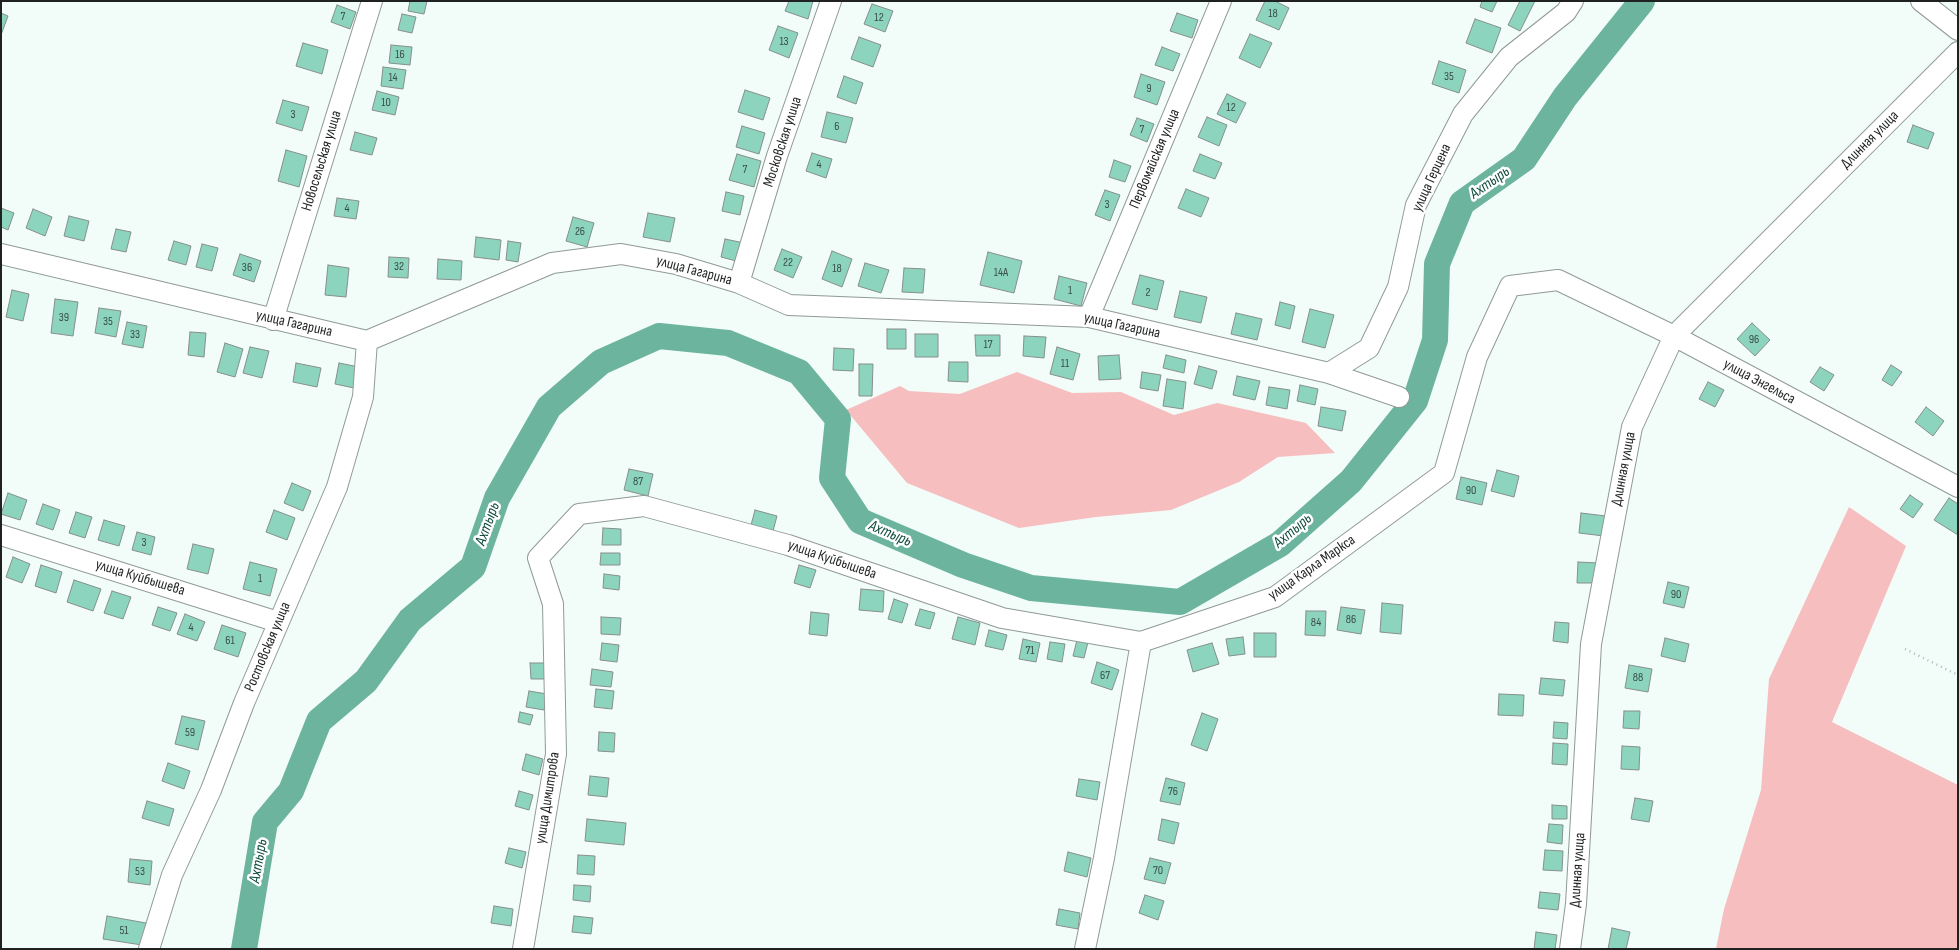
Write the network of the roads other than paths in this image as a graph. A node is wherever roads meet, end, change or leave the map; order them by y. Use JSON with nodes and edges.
{"nodes":[{"id":1,"x":372,"y":1,"type":"edge"},
{"id":2,"x":830,"y":1,"type":"edge"},
{"id":3,"x":1221,"y":1,"type":"edge"},
{"id":4,"x":1572,"y":1,"type":"edge"},
{"id":5,"x":1921,"y":1,"type":"edge"},
{"id":6,"x":1958,"y":30,"type":"edge"},
{"id":7,"x":1958,"y":52,"type":"edge"},
{"id":8,"x":1,"y":254,"type":"edge"},
{"id":9,"x":1558,"y":280,"type":"joint"},
{"id":10,"x":739,"y":283,"type":"junction"},
{"id":11,"x":1089,"y":317,"type":"junction"},
{"id":12,"x":273,"y":320,"type":"junction"},
{"id":13,"x":1674,"y":336,"type":"junction"},
{"id":14,"x":367,"y":341,"type":"junction"},
{"id":15,"x":1329,"y":373,"type":"junction"},
{"id":16,"x":1399,"y":397,"type":"dead end"},
{"id":17,"x":1958,"y":488,"type":"edge"},
{"id":18,"x":1,"y":535,"type":"edge"},
{"id":19,"x":538,"y":558,"type":"joint"},
{"id":20,"x":278,"y":622,"type":"junction"},
{"id":21,"x":1141,"y":642,"type":"junction"},
{"id":22,"x":149,"y":949,"type":"edge"},
{"id":23,"x":524,"y":949,"type":"edge"},
{"id":24,"x":1086,"y":949,"type":"edge"},
{"id":25,"x":1570,"y":949,"type":"edge"}],
"edges":[{"from":1,"to":12,"type":"street","name":"Новосельская улица"},
{"from":2,"to":10,"type":"street","name":"Московская улица"},
{"from":3,"to":11,"type":"street","name":"Первомайская улица"},
{"from":4,"to":15,"type":"street","name":"улица Герцена"},
{"from":5,"to":6,"type":"street"},
{"from":7,"to":13,"type":"street","name":"Длинная улица"},
{"from":8,"to":12,"type":"street","name":"улица Гагарина"},
{"from":9,"to":13,"type":"street","name":"улица Энгельса"},
{"from":9,"to":21,"type":"street","name":"улица Карла Маркса"},
{"from":10,"to":11,"type":"street","name":"улица Гагарина"},
{"from":10,"to":14,"type":"street","name":"улица Гагарина"},
{"from":11,"to":15,"type":"street","name":"улица Гагарина"},
{"from":12,"to":14,"type":"street","name":"улица Гагарина"},
{"from":13,"to":17,"type":"street","name":"улица Энгельса"},
{"from":13,"to":25,"type":"street","name":"Длинная улица"},
{"from":14,"to":20,"type":"street","name":"Ростовская улица"},
{"from":15,"to":16,"type":"street","name":"улица Гагарина"},
{"from":18,"to":20,"type":"street","name":"улица Куйбышева"},
{"from":19,"to":21,"type":"street","name":"улица Куйбышева"},
{"from":19,"to":23,"type":"street","name":"улица Димитрова"},
{"from":20,"to":22,"type":"street","name":"Ростовская улица"},
{"from":21,"to":24,"type":"street"}]}
